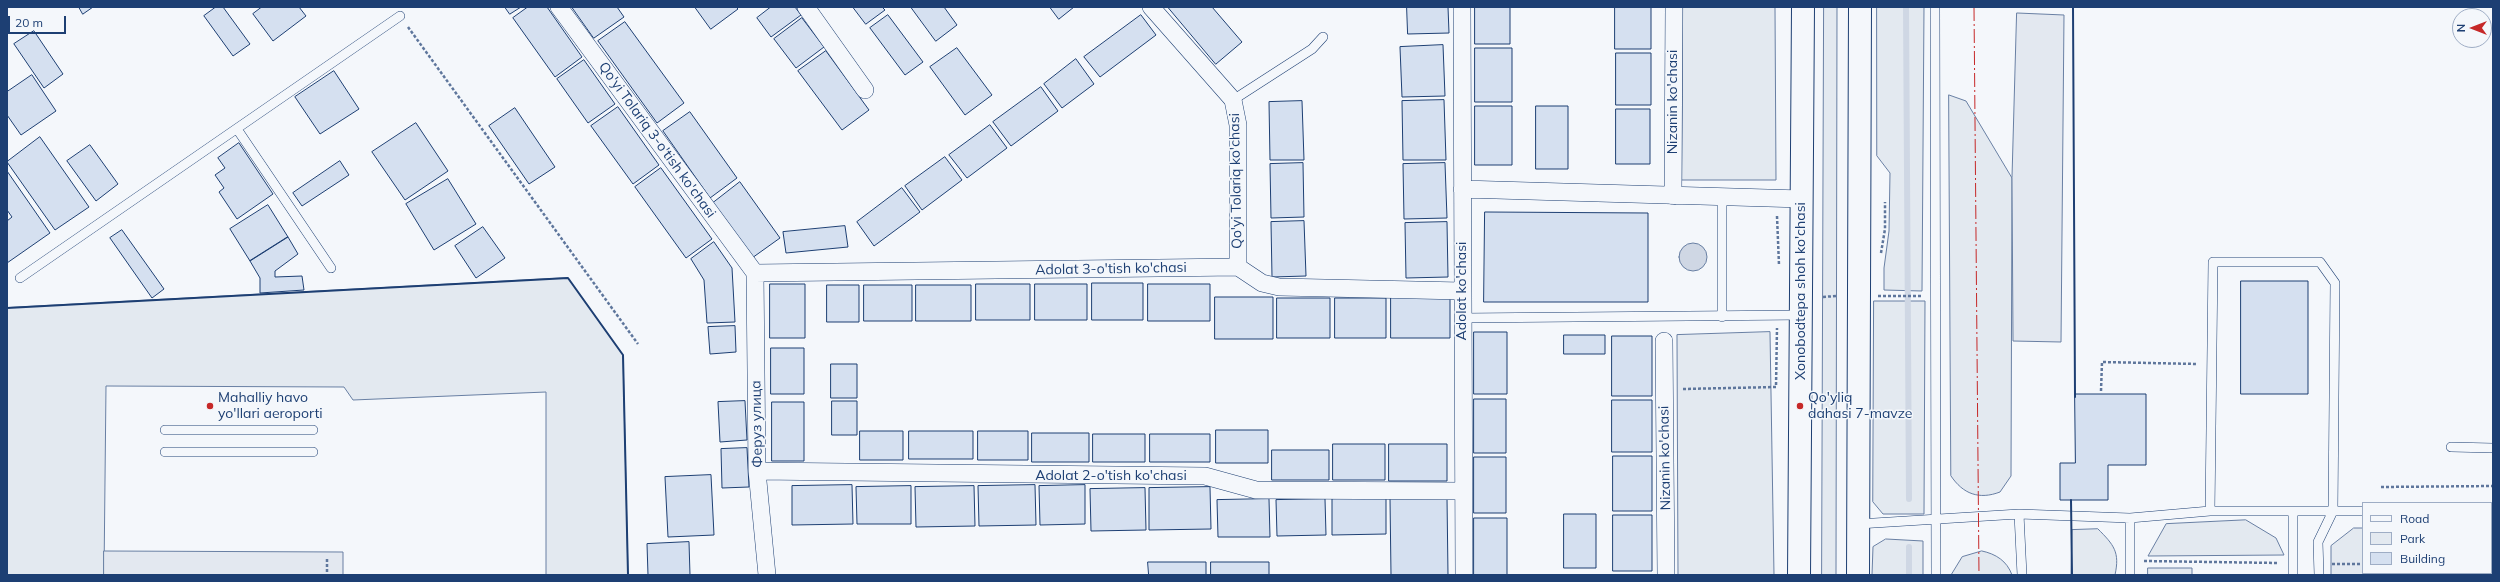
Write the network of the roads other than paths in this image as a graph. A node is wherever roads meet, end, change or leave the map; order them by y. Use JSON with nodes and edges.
{"nodes":[{"id":1,"x":559,"y":7,"type":"edge"},
{"id":2,"x":806,"y":7,"type":"edge"},
{"id":3,"x":1151,"y":7,"type":"edge"},
{"id":4,"x":1462,"y":7,"type":"edge"},
{"id":5,"x":1674,"y":7,"type":"edge"},
{"id":6,"x":1803,"y":7,"type":"edge"},
{"id":7,"x":1860,"y":7,"type":"edge"},
{"id":8,"x":1935,"y":7,"type":"edge"},
{"id":9,"x":400,"y":16,"type":"road end"},
{"id":10,"x":1323,"y":37,"type":"dead end"},
{"id":11,"x":865,"y":90,"type":"dead end"},
{"id":12,"x":1233,"y":100,"type":"junction"},
{"id":13,"x":237,"y":129,"type":"junction"},
{"id":14,"x":1462,"y":189,"type":"junction"},
{"id":15,"x":1673,"y":196,"type":"junction"},
{"id":16,"x":1722,"y":197,"type":"junction"},
{"id":17,"x":1802,"y":199,"type":"junction"},
{"id":18,"x":1238,"y":267,"type":"junction"},
{"id":19,"x":331,"y":268,"type":"dead end"},
{"id":20,"x":756,"y":273,"type":"junction"},
{"id":21,"x":20,"y":278,"type":"dead end"},
{"id":22,"x":1462,"y":291,"type":"junction"},
{"id":23,"x":1801,"y":315,"type":"junction"},
{"id":24,"x":1722,"y":317,"type":"junction"},
{"id":25,"x":1462,"y":318,"type":"junction"},
{"id":26,"x":1664,"y":341,"type":"dead end"},
{"id":27,"x":165,"y":430,"type":"dead end"},
{"id":28,"x":313,"y":430,"type":"dead end"},
{"id":29,"x":2451,"y":447,"type":"dead end"},
{"id":30,"x":2493,"y":448,"type":"edge"},
{"id":31,"x":166,"y":452,"type":"dead end"},
{"id":32,"x":313,"y":452,"type":"dead end"},
{"id":33,"x":757,"y":471,"type":"junction"},
{"id":34,"x":1462,"y":491,"type":"junction"},
{"id":35,"x":2210,"y":511,"type":"junction"},
{"id":36,"x":2293,"y":511,"type":"junction"},
{"id":37,"x":2333,"y":511,"type":"junction"},
{"id":38,"x":2362,"y":511,"type":"edge"},
{"id":39,"x":2019,"y":514,"type":"junction"},
{"id":40,"x":2130,"y":518,"type":"junction"},
{"id":41,"x":1936,"y":520,"type":"junction"},
{"id":42,"x":1858,"y":524,"type":"junction"},
{"id":43,"x":767,"y":575,"type":"edge"},
{"id":44,"x":1464,"y":575,"type":"edge"},
{"id":45,"x":1666,"y":575,"type":"edge"},
{"id":46,"x":1799,"y":575,"type":"edge"},
{"id":47,"x":1858,"y":575,"type":"edge"},
{"id":48,"x":1936,"y":575,"type":"edge"},
{"id":49,"x":2022,"y":575,"type":"edge"},
{"id":50,"x":2130,"y":575,"type":"edge"},
{"id":51,"x":2293,"y":575,"type":"edge"},
{"id":52,"x":2319,"y":575,"type":"edge"}],
"edges":[{"from":1,"to":20,"type":"street","name":"Qo'yi Tolariq 3-o'tish ko'chasi"},
{"from":2,"to":11,"type":"street"},
{"from":3,"to":12,"type":"street","name":"Qo'yi Tolariq ko'chasi"},
{"from":4,"to":14,"type":"street","name":"Adolat ko'chasi"},
{"from":5,"to":15,"type":"street","name":"Nizanin ko'chasi"},
{"from":6,"to":17,"type":"highway","name":"Xonobodtepa shoh ko'chasi"},
{"from":7,"to":42,"type":"highway"},
{"from":8,"to":41,"type":"lane"},
{"from":9,"to":13,"type":"lane"},
{"from":10,"to":12,"type":"lane"},
{"from":12,"to":18,"type":"street","name":"Qo'yi Tolariq ko'chasi"},
{"from":13,"to":19,"type":"lane"},
{"from":13,"to":21,"type":"lane"},
{"from":14,"to":15,"type":"street"},
{"from":14,"to":22,"type":"street","name":"Adolat ko'chasi"},
{"from":15,"to":16,"type":"street"},
{"from":16,"to":17,"type":"street"},
{"from":16,"to":24,"type":"lane"},
{"from":17,"to":23,"type":"highway","name":"Xonobodtepa shoh ko'chasi"},
{"from":18,"to":20,"type":"street","name":"Adolat 3-o'tish ko'chasi"},
{"from":18,"to":22,"type":"street"},
{"from":20,"to":33,"type":"street","name":"Феруз улица"},
{"from":22,"to":25,"type":"street","name":"Adolat ko'chasi"},
{"from":23,"to":24,"type":"lane"},
{"from":23,"to":46,"type":"highway","name":"Xonobodtepa shoh ko'chasi"},
{"from":24,"to":25,"type":"lane"},
{"from":25,"to":34,"type":"street","name":"Adolat ko'chasi"},
{"from":26,"to":45,"type":"street","name":"Nizanin ko'chasi"},
{"from":27,"to":28,"type":"lane"},
{"from":29,"to":30,"type":"lane"},
{"from":31,"to":32,"type":"lane"},
{"from":33,"to":34,"type":"street","name":"Adolat 2-o'tish ko'chasi"},
{"from":33,"to":43,"type":"street","name":"Феруз улица"},
{"from":34,"to":44,"type":"street","name":"Adolat ko'chasi"},
{"from":35,"to":36,"type":"lane"},
{"from":35,"to":37,"type":"lane"},
{"from":35,"to":40,"type":"lane"},
{"from":36,"to":37,"type":"lane"},
{"from":36,"to":51,"type":"lane"},
{"from":37,"to":38,"type":"lane"},
{"from":37,"to":52,"type":"lane"},
{"from":39,"to":40,"type":"lane"},
{"from":39,"to":41,"type":"lane"},
{"from":39,"to":49,"type":"lane"},
{"from":40,"to":50,"type":"lane"},
{"from":41,"to":42,"type":"lane"},
{"from":41,"to":48,"type":"lane"},
{"from":42,"to":47,"type":"highway"}]}
